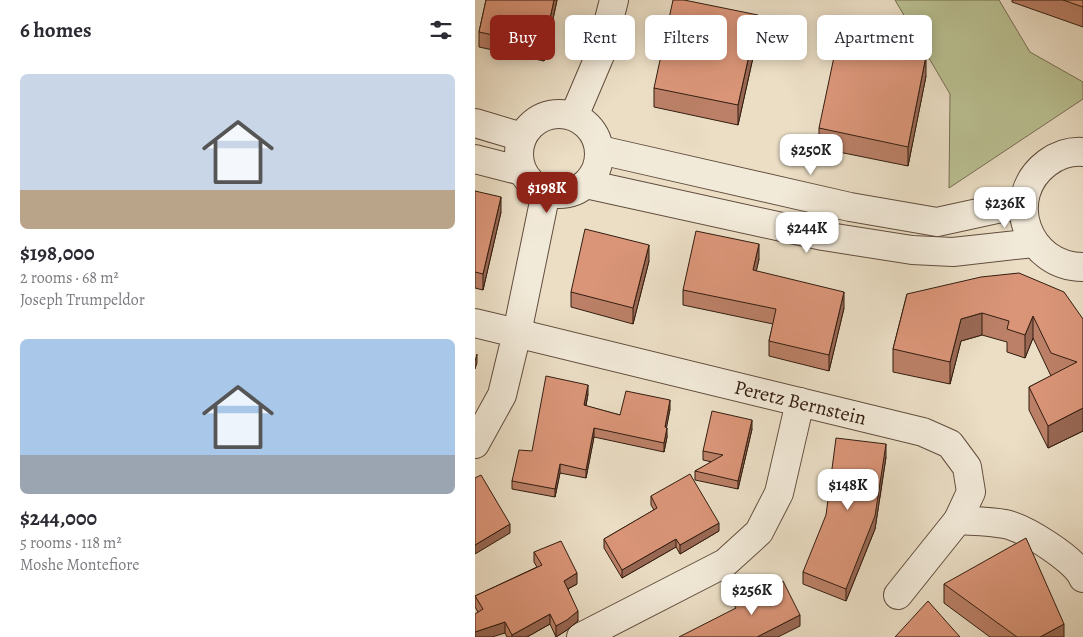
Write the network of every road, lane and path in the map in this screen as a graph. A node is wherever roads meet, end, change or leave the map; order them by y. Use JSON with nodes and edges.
{"nodes":[{"id":1,"x":614,"y":0,"type":"edge"},
{"id":2,"x":574,"y":116,"type":"junction"},
{"id":3,"x":475,"y":123,"type":"edge"},
{"id":4,"x":522,"y":138,"type":"junction"},
{"id":5,"x":600,"y":150,"type":"junction"},
{"id":6,"x":1083,"y":152,"type":"edge"},
{"id":7,"x":475,"y":159,"type":"edge"},
{"id":8,"x":522,"y":171,"type":"junction"},
{"id":9,"x":587,"y":184,"type":"junction"},
{"id":10,"x":546,"y":192,"type":"junction"},
{"id":11,"x":1024,"y":203,"type":"junction"},
{"id":12,"x":1034,"y":243,"type":"junction"},
{"id":13,"x":1083,"y":267,"type":"edge"},
{"id":14,"x":475,"y":322,"type":"edge"},
{"id":15,"x":517,"y":333,"type":"junction"},
{"id":16,"x":800,"y":402,"type":"junction"},
{"id":17,"x":475,"y":444,"type":"edge"},
{"id":18,"x":958,"y":520,"type":"junction"},
{"id":19,"x":1083,"y":578,"type":"edge"},
{"id":20,"x":898,"y":595,"type":"dead end"},
{"id":21,"x":581,"y":637,"type":"edge"}],
"edges":[{"from":1,"to":2,"type":"street"},
{"from":2,"to":4,"type":"street"},
{"from":2,"to":5,"type":"street"},
{"from":3,"to":4,"type":"street"},
{"from":4,"to":8,"type":"street"},
{"from":5,"to":9,"type":"street"},
{"from":5,"to":11,"type":"street"},
{"from":6,"to":11,"type":"street"},
{"from":7,"to":8,"type":"street"},
{"from":8,"to":10,"type":"street"},
{"from":9,"to":10,"type":"street"},
{"from":9,"to":12,"type":"street"},
{"from":10,"to":15,"type":"street"},
{"from":11,"to":12,"type":"street"},
{"from":12,"to":13,"type":"street"},
{"from":14,"to":15,"type":"street","name":"Peretz Bernstein"},
{"from":15,"to":16,"type":"street","name":"Peretz Bernstein"},
{"from":15,"to":17,"type":"street"},
{"from":16,"to":18,"type":"street","name":"Peretz Bernstein"},
{"from":16,"to":21,"type":"street"},
{"from":18,"to":19,"type":"street"},
{"from":18,"to":20,"type":"street","name":"Peretz Bernstein"}]}
